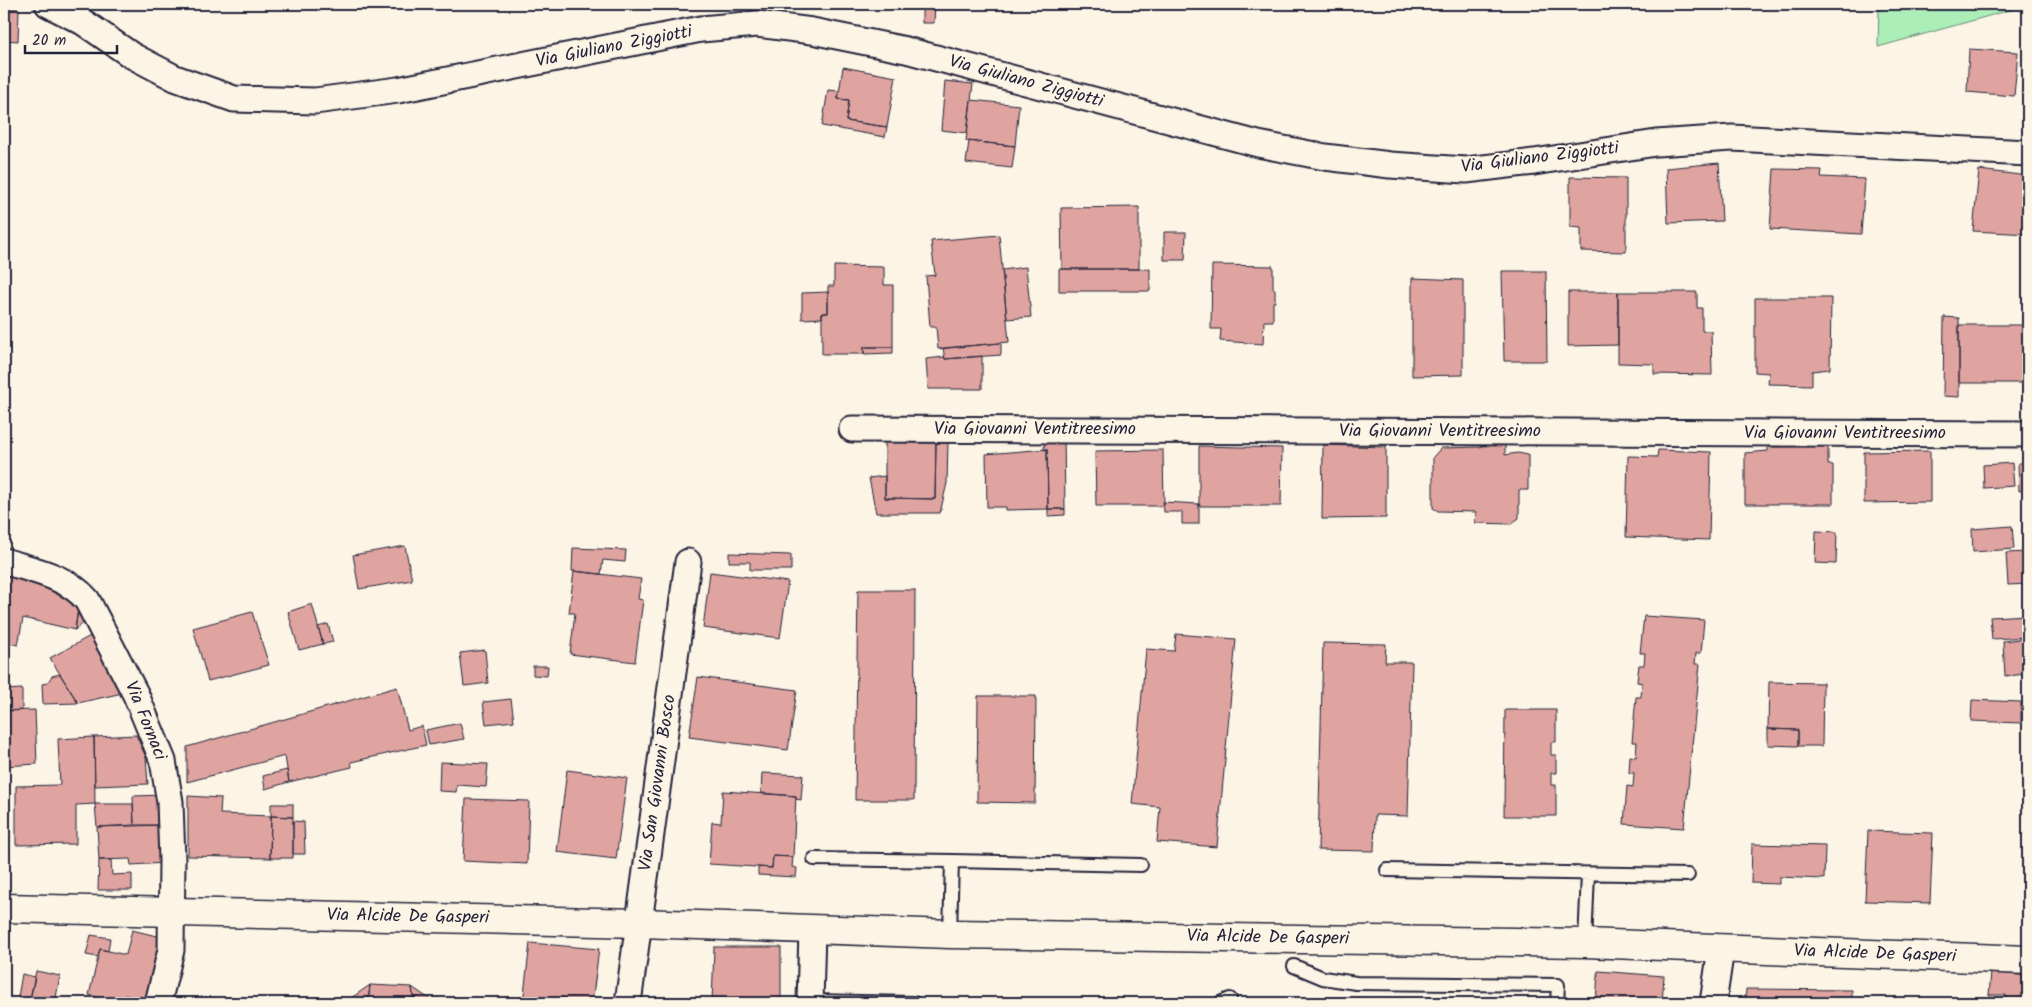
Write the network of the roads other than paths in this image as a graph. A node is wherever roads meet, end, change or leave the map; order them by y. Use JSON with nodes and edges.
{"nodes":[{"id":1,"x":48,"y":4,"type":"edge"},
{"id":2,"x":2028,"y":153,"type":"edge"},
{"id":3,"x":852,"y":429,"type":"dead end"},
{"id":4,"x":2028,"y":434,"type":"edge"},
{"id":5,"x":4,"y":561,"type":"edge"},
{"id":6,"x":688,"y":562,"type":"dead end"},
{"id":7,"x":814,"y":859,"type":"dead end"},
{"id":8,"x":952,"y":861,"type":"junction"},
{"id":9,"x":1142,"y":865,"type":"dead end"},
{"id":10,"x":1387,"y":870,"type":"dead end"},
{"id":11,"x":1588,"y":874,"type":"junction"},
{"id":12,"x":1688,"y":875,"type":"dead end"},
{"id":13,"x":4,"y":908,"type":"edge"},
{"id":14,"x":172,"y":912,"type":"junction"},
{"id":15,"x":640,"y":923,"type":"junction"},
{"id":16,"x":812,"y":930,"type":"junction"},
{"id":17,"x":950,"y":934,"type":"junction"},
{"id":18,"x":1585,"y":943,"type":"junction"},
{"id":19,"x":1721,"y":949,"type":"junction"},
{"id":20,"x":2028,"y":960,"type":"edge"},
{"id":21,"x":1294,"y":966,"type":"dead end"},
{"id":22,"x":810,"y":1002,"type":"edge"},
{"id":23,"x":158,"y":1003,"type":"edge"},
{"id":24,"x":628,"y":1003,"type":"edge"},
{"id":25,"x":914,"y":1003,"type":"edge"},
{"id":26,"x":1557,"y":1003,"type":"edge"},
{"id":27,"x":1713,"y":1003,"type":"edge"}],
"edges":[{"from":1,"to":2,"type":"street","name":"Via Giuliano Ziggiotti"},
{"from":3,"to":4,"type":"street","name":"Via Giovanni Ventitreesimo"},
{"from":5,"to":14,"type":"street","name":"Via Fornaci"},
{"from":6,"to":15,"type":"street","name":"Via San Giovanni Bosco"},
{"from":7,"to":8,"type":"lane"},
{"from":8,"to":9,"type":"lane"},
{"from":8,"to":17,"type":"lane"},
{"from":10,"to":11,"type":"lane"},
{"from":11,"to":12,"type":"lane"},
{"from":11,"to":18,"type":"lane"},
{"from":13,"to":14,"type":"street","name":"Via Alcide De Gasperi"},
{"from":14,"to":15,"type":"street","name":"Via Alcide De Gasperi"},
{"from":14,"to":23,"type":"street","name":"Via Fornaci"},
{"from":15,"to":16,"type":"street","name":"Via Alcide De Gasperi"},
{"from":15,"to":24,"type":"street","name":"Via San Giovanni Bosco"},
{"from":16,"to":17,"type":"street","name":"Via Alcide De Gasperi"},
{"from":16,"to":22,"type":"street"},
{"from":17,"to":18,"type":"street","name":"Via Alcide De Gasperi"},
{"from":18,"to":19,"type":"street","name":"Via Alcide De Gasperi"},
{"from":19,"to":20,"type":"street","name":"Via Alcide De Gasperi"},
{"from":19,"to":27,"type":"street"},
{"from":21,"to":26,"type":"lane","name":"Via Alcide De Gasperi"},
{"from":22,"to":25,"type":"lane"}]}
